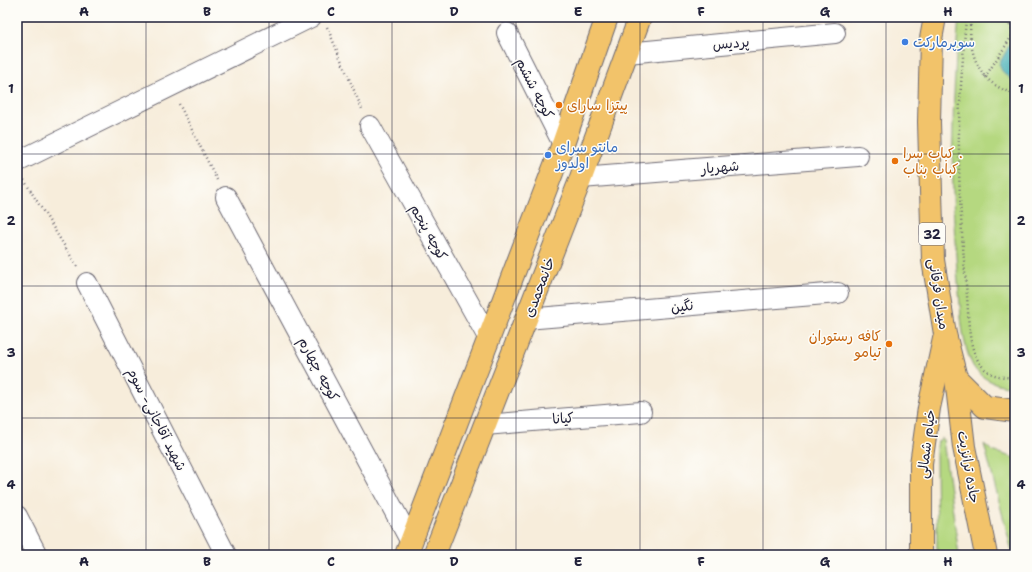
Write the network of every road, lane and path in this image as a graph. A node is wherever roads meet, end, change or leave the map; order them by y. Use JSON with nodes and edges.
{"nodes":[{"id":1,"x":607,"y":17,"type":"edge"},
{"id":2,"x":640,"y":17,"type":"edge"},
{"id":3,"x":935,"y":17,"type":"edge"},
{"id":4,"x":966,"y":17,"type":"edge"},
{"id":5,"x":971,"y":17,"type":"edge"},
{"id":6,"x":1008,"y":17,"type":"edge"},
{"id":7,"x":319,"y":21,"type":"edge"},
{"id":8,"x":507,"y":33,"type":"dead end"},
{"id":9,"x":835,"y":33,"type":"dead end"},
{"id":10,"x":1015,"y":34,"type":"edge"},
{"id":11,"x":627,"y":53,"type":"junction"},
{"id":12,"x":985,"y":77,"type":"junction"},
{"id":13,"x":169,"y":86,"type":"junction"},
{"id":14,"x":1015,"y":94,"type":"edge"},
{"id":15,"x":370,"y":126,"type":"joint"},
{"id":16,"x":563,"y":144,"type":"junction"},
{"id":17,"x":858,"y":156,"type":"dead end"},
{"id":18,"x":19,"y":169,"type":"edge"},
{"id":19,"x":581,"y":178,"type":"junction"},
{"id":20,"x":226,"y":197,"type":"joint"},
{"id":21,"x":87,"y":283,"type":"joint"},
{"id":22,"x":838,"y":293,"type":"dead end"},
{"id":23,"x":526,"y":319,"type":"junction"},
{"id":24,"x":945,"y":334,"type":"junction"},
{"id":25,"x":489,"y":339,"type":"junction"},
{"id":26,"x":515,"y":347,"type":"junction"},
{"id":27,"x":1015,"y":377,"type":"edge"},
{"id":28,"x":956,"y":378,"type":"junction"},
{"id":29,"x":1015,"y":411,"type":"edge"},
{"id":30,"x":641,"y":412,"type":"dead end"},
{"id":31,"x":485,"y":424,"type":"junction"},
{"id":32,"x":17,"y":516,"type":"edge"},
{"id":33,"x":409,"y":548,"type":"edge"},
{"id":34,"x":984,"y":550,"type":"edge"},
{"id":35,"x":37,"y":555,"type":"edge"},
{"id":36,"x":226,"y":555,"type":"edge"},
{"id":37,"x":434,"y":555,"type":"edge"},
{"id":38,"x":921,"y":555,"type":"edge"}],
"edges":[{"from":1,"to":16,"type":"main road","name":"خانمحمدی"},
{"from":2,"to":11,"type":"main road","name":"خانمحمدی"},
{"from":3,"to":24,"type":"main road","name":"میدان فرقانی","number":"32"},
{"from":4,"to":27,"type":"path"},
{"from":5,"to":12,"type":"path"},
{"from":6,"to":10,"type":"path"},
{"from":7,"to":13,"type":"street"},
{"from":7,"to":15,"type":"path"},
{"from":8,"to":16,"type":"street","name":"کوچه ششم"},
{"from":9,"to":11,"type":"street","name":"پردیس"},
{"from":10,"to":12,"type":"path"},
{"from":11,"to":19,"type":"main road","name":"خانمحمدی"},
{"from":12,"to":14,"type":"path"},
{"from":13,"to":18,"type":"street"},
{"from":13,"to":20,"type":"path"},
{"from":15,"to":25,"type":"street","name":"کوچه پنجم"},
{"from":16,"to":25,"type":"main road","name":"خانمحمدی"},
{"from":17,"to":19,"type":"street","name":"شهریار"},
{"from":18,"to":21,"type":"path"},
{"from":19,"to":23,"type":"main road","name":"خانمحمدی"},
{"from":20,"to":33,"type":"street","name":"کوچه چهارم"},
{"from":21,"to":36,"type":"street","name":"شهید آقاجانی- سوم"},
{"from":22,"to":23,"type":"street","name":"نگین"},
{"from":23,"to":26,"type":"main road","name":"خانمحمدی"},
{"from":24,"to":28,"type":"main road","name":"میدان فرقانی","number":"32"},
{"from":24,"to":38,"type":"main road","name":"خیام شمالی"},
{"from":25,"to":26,"type":"main road"},
{"from":25,"to":33,"type":"main road","name":"خانمحمدی"},
{"from":26,"to":31,"type":"main road","name":"خانمحمدی"},
{"from":28,"to":29,"type":"main road"},
{"from":28,"to":34,"type":"main road","name":"جاده ترانزیت","number":"32"},
{"from":30,"to":31,"type":"street","name":"کیانا"},
{"from":31,"to":37,"type":"main road","name":"خانمحمدی"},
{"from":32,"to":35,"type":"street"}]}
